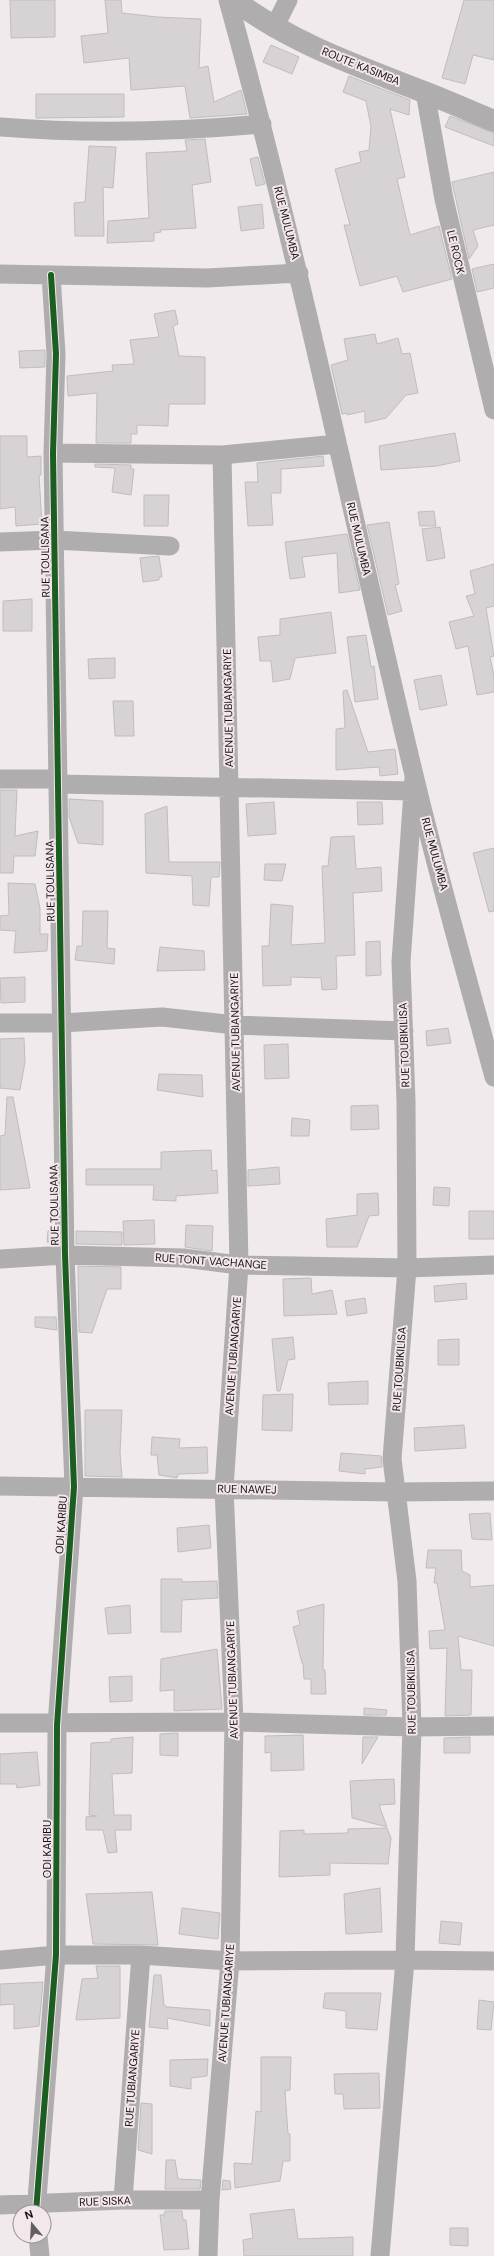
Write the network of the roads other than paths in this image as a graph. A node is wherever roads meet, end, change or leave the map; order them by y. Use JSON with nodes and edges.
{"nodes":[{"id":1,"x":228,"y":0,"type":"edge"},
{"id":2,"x":234,"y":0,"type":"edge"},
{"id":3,"x":288,"y":0,"type":"edge"},
{"id":4,"x":274,"y":28,"type":"junction"},
{"id":5,"x":425,"y":92,"type":"junction"},
{"id":6,"x":494,"y":121,"type":"edge"},
{"id":7,"x":262,"y":124,"type":"junction"},
{"id":8,"x":0,"y":127,"type":"edge"},
{"id":9,"x":299,"y":273,"type":"junction"},
{"id":10,"x":0,"y":274,"type":"edge"},
{"id":11,"x":51,"y":275,"type":"junction"},
{"id":12,"x":494,"y":410,"type":"edge"},
{"id":13,"x":337,"y":444,"type":"junction"},
{"id":14,"x":53,"y":452,"type":"junction"},
{"id":15,"x":222,"y":455,"type":"junction"},
{"id":16,"x":54,"y":540,"type":"junction"},
{"id":17,"x":0,"y":542,"type":"edge"},
{"id":18,"x":170,"y":546,"type":"dead end"},
{"id":19,"x":0,"y":779,"type":"edge"},
{"id":20,"x":58,"y":781,"type":"junction"},
{"id":21,"x":414,"y":785,"type":"junction"},
{"id":22,"x":230,"y":788,"type":"junction"},
{"id":23,"x":0,"y":1023,"type":"edge"},
{"id":24,"x":62,"y":1023,"type":"junction"},
{"id":25,"x":235,"y":1026,"type":"junction"},
{"id":26,"x":404,"y":1032,"type":"junction"},
{"id":27,"x":494,"y":1077,"type":"edge"},
{"id":28,"x":65,"y":1256,"type":"junction"},
{"id":29,"x":0,"y":1258,"type":"edge"},
{"id":30,"x":239,"y":1265,"type":"junction"},
{"id":31,"x":494,"y":1265,"type":"edge"},
{"id":32,"x":407,"y":1268,"type":"junction"},
{"id":33,"x":0,"y":1486,"type":"edge"},
{"id":34,"x":74,"y":1487,"type":"junction"},
{"id":35,"x":224,"y":1488,"type":"junction"},
{"id":36,"x":494,"y":1491,"type":"edge"},
{"id":37,"x":395,"y":1492,"type":"junction"},
{"id":38,"x":234,"y":1722,"type":"junction"},
{"id":39,"x":0,"y":1723,"type":"edge"},
{"id":40,"x":57,"y":1724,"type":"junction"},
{"id":41,"x":494,"y":1726,"type":"edge"},
{"id":42,"x":412,"y":1727,"type":"junction"},
{"id":43,"x":56,"y":1955,"type":"junction"},
{"id":44,"x":141,"y":1955,"type":"junction"},
{"id":45,"x":0,"y":1960,"type":"edge"},
{"id":46,"x":406,"y":1960,"type":"junction"},
{"id":47,"x":230,"y":1961,"type":"junction"},
{"id":48,"x":494,"y":1962,"type":"edge"},
{"id":49,"x":123,"y":2200,"type":"junction"},
{"id":50,"x":210,"y":2200,"type":"junction"},
{"id":51,"x":35,"y":2204,"type":"edge"},
{"id":52,"x":0,"y":2205,"type":"edge"},
{"id":53,"x":12,"y":2206,"type":"edge"},
{"id":54,"x":52,"y":2206,"type":"edge"},
{"id":55,"x":39,"y":2244,"type":"edge"},
{"id":56,"x":40,"y":2256,"type":"edge"},
{"id":57,"x":208,"y":2256,"type":"edge"},
{"id":58,"x":380,"y":2256,"type":"edge"}],
"edges":[{"from":1,"to":7,"type":"street","name":"RUE MULUMBA"},
{"from":2,"to":4,"type":"street","name":"ROUTE KASIMBA"},
{"from":3,"to":4,"type":"street"},
{"from":4,"to":5,"type":"street","name":"ROUTE KASIMBA"},
{"from":5,"to":6,"type":"street","name":"ROUTE KASIMBA"},
{"from":5,"to":12,"type":"street","name":"LE ROCK"},
{"from":7,"to":8,"type":"street"},
{"from":7,"to":9,"type":"street","name":"RUE MULUMBA"},
{"from":9,"to":11,"type":"street"},
{"from":9,"to":13,"type":"street","name":"RUE MULUMBA"},
{"from":10,"to":11,"type":"street"},
{"from":11,"to":14,"type":"street","name":"RUE TOULISANA"},
{"from":13,"to":15,"type":"street"},
{"from":13,"to":21,"type":"street","name":"RUE MULUMBA"},
{"from":14,"to":15,"type":"street"},
{"from":14,"to":16,"type":"street","name":"RUE TOULISANA"},
{"from":15,"to":22,"type":"street","name":"AVENUE TUBIANGARIYE"},
{"from":16,"to":17,"type":"street"},
{"from":16,"to":18,"type":"street"},
{"from":16,"to":20,"type":"street","name":"RUE TOULISANA"},
{"from":19,"to":20,"type":"street"},
{"from":20,"to":22,"type":"street"},
{"from":20,"to":24,"type":"street","name":"RUE TOULISANA"},
{"from":21,"to":22,"type":"street"},
{"from":21,"to":26,"type":"street","name":"RUE TOUBIKILISA"},
{"from":21,"to":27,"type":"street","name":"RUE MULUMBA"},
{"from":22,"to":25,"type":"street","name":"AVENUE TUBIANGARIYE"},
{"from":23,"to":24,"type":"street"},
{"from":24,"to":25,"type":"street"},
{"from":24,"to":28,"type":"street","name":"RUE TOULISANA"},
{"from":25,"to":26,"type":"street"},
{"from":25,"to":30,"type":"street","name":"AVENUE TUBIANGARIYE"},
{"from":26,"to":32,"type":"street","name":"RUE TOUBIKILISA"},
{"from":28,"to":29,"type":"street","name":"RUE TONT VACHANGE"},
{"from":28,"to":30,"type":"street","name":"RUE TONT VACHANGE"},
{"from":28,"to":34,"type":"street","name":"RUE TOULISANA"},
{"from":30,"to":32,"type":"street","name":"RUE TONT VACHANGE"},
{"from":30,"to":35,"type":"street","name":"AVENUE TUBIANGARIYE"},
{"from":31,"to":32,"type":"street","name":"RUE TONT VACHANGE"},
{"from":32,"to":37,"type":"street","name":"RUE TOUBIKILISA"},
{"from":33,"to":34,"type":"street","name":"RUE NAWEJ"},
{"from":34,"to":35,"type":"street","name":"RUE NAWEJ"},
{"from":34,"to":40,"type":"street","name":"ODI KARIBU"},
{"from":35,"to":37,"type":"street","name":"RUE NAWEJ"},
{"from":35,"to":38,"type":"street","name":"AVENUE TUBIANGARIYE"},
{"from":36,"to":37,"type":"street","name":"RUE NAWEJ"},
{"from":37,"to":42,"type":"street","name":"RUE TOUBIKILISA"},
{"from":38,"to":40,"type":"street"},
{"from":38,"to":42,"type":"street"},
{"from":38,"to":47,"type":"street","name":"AVENUE TUBIANGARIYE"},
{"from":39,"to":40,"type":"street"},
{"from":40,"to":43,"type":"street","name":"ODI KARIBU"},
{"from":41,"to":42,"type":"street"},
{"from":42,"to":46,"type":"street","name":"RUE TOUBIKILISA"},
{"from":43,"to":44,"type":"street"},
{"from":43,"to":45,"type":"street"},
{"from":43,"to":51,"type":"street","name":"ODI KARIBU"},
{"from":44,"to":47,"type":"street"},
{"from":44,"to":49,"type":"street","name":"RUE TUBIANGARIYE"},
{"from":46,"to":47,"type":"street"},
{"from":46,"to":48,"type":"street"},
{"from":46,"to":58,"type":"street","name":"RUE TOUBIKILISA"},
{"from":47,"to":50,"type":"street","name":"AVENUE TUBIANGARIYE"},
{"from":49,"to":50,"type":"street","name":"RUE SISKA"},
{"from":49,"to":54,"type":"street","name":"RUE SISKA"},
{"from":50,"to":57,"type":"street","name":"AVENUE TUBIANGARIYE"},
{"from":52,"to":53,"type":"street","name":"RUE SISKA"},
{"from":55,"to":56,"type":"street"}]}
